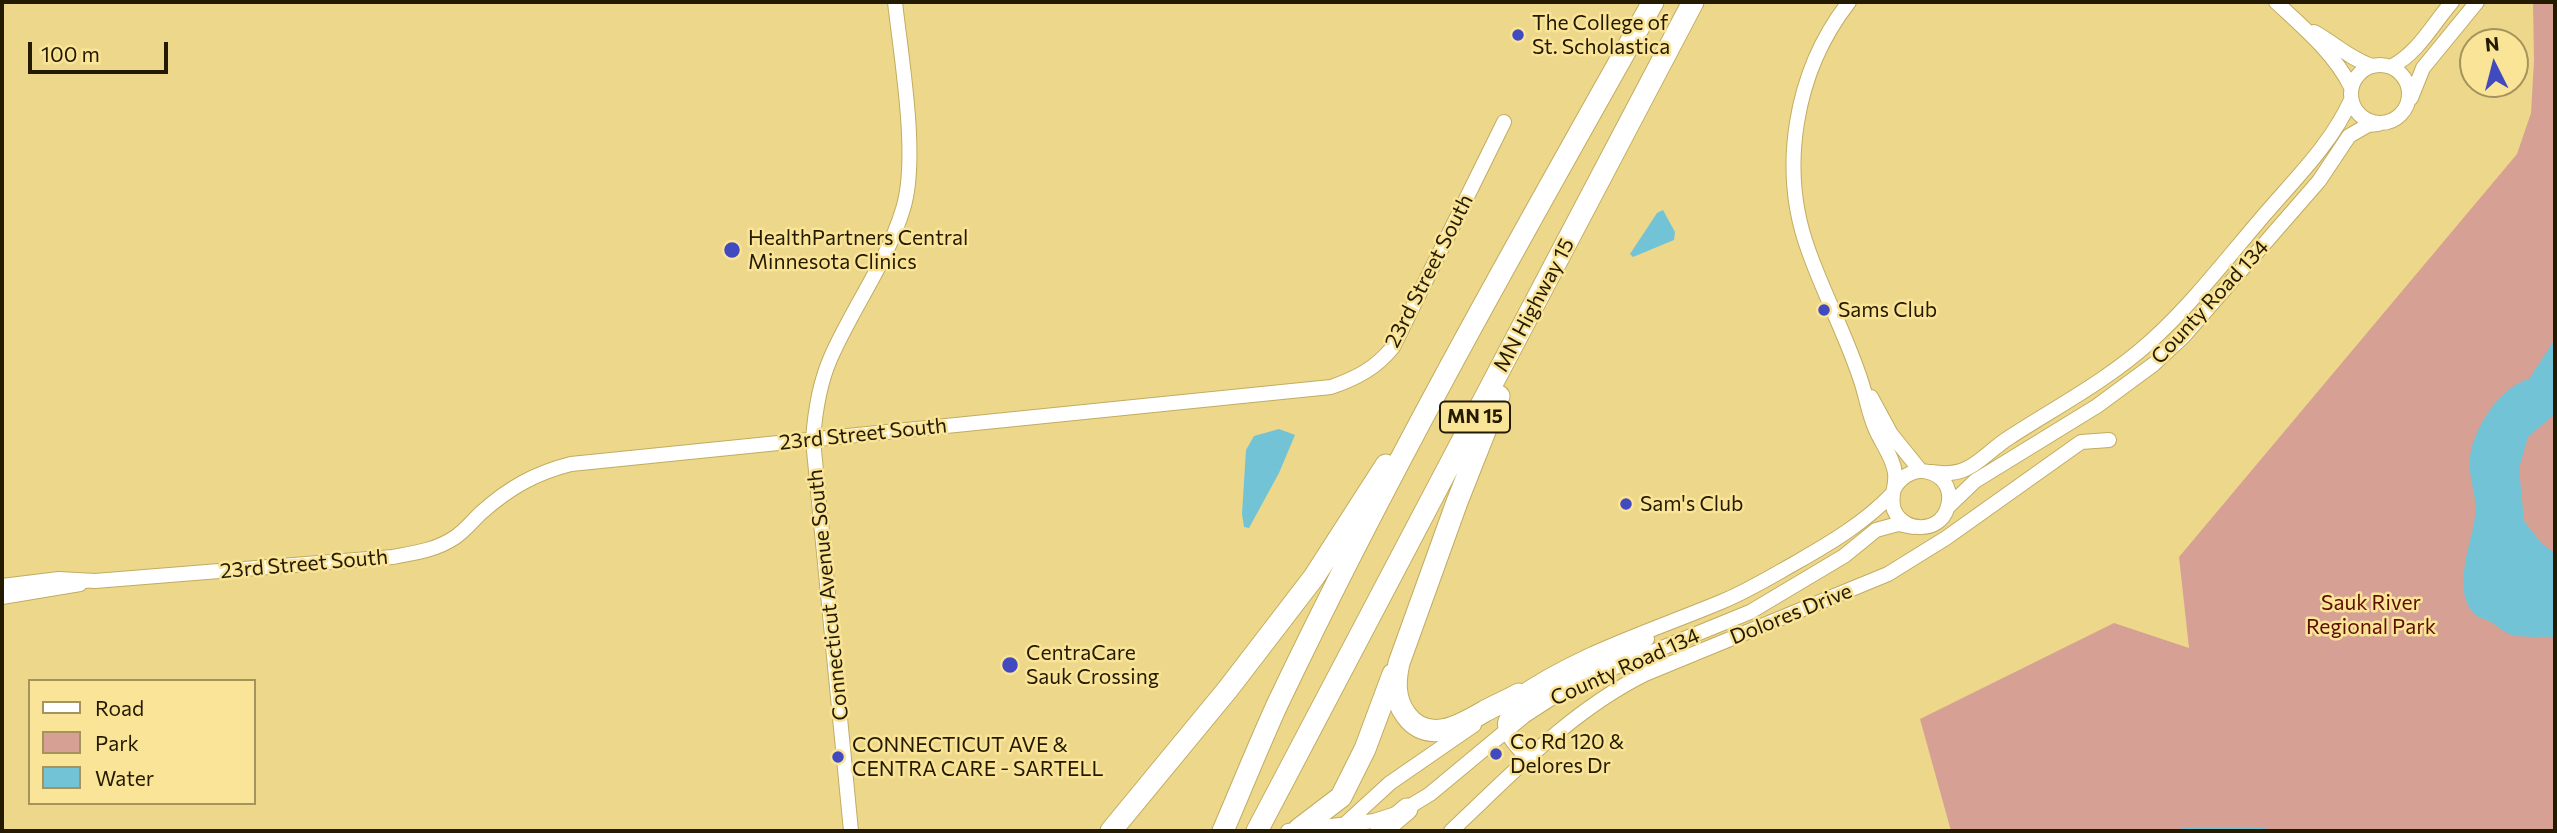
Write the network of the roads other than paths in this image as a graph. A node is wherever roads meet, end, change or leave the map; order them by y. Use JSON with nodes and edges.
{"nodes":[{"id":1,"x":895,"y":2,"type":"edge"},
{"id":2,"x":1653,"y":2,"type":"edge"},
{"id":3,"x":1693,"y":2,"type":"edge"},
{"id":4,"x":1849,"y":2,"type":"edge"},
{"id":5,"x":2276,"y":2,"type":"edge"},
{"id":6,"x":2452,"y":2,"type":"edge"},
{"id":7,"x":2477,"y":2,"type":"edge"},
{"id":8,"x":2301,"y":24,"type":"junction"},
{"id":9,"x":2372,"y":66,"type":"junction"},
{"id":10,"x":2392,"y":67,"type":"junction"},
{"id":11,"x":2351,"y":93,"type":"junction"},
{"id":12,"x":2406,"y":108,"type":"junction"},
{"id":13,"x":1504,"y":121,"type":"dead end"},
{"id":14,"x":2378,"y":124,"type":"junction"},
{"id":15,"x":1554,"y":267,"type":"junction"},
{"id":16,"x":1471,"y":327,"type":"junction"},
{"id":17,"x":1862,"y":384,"type":"junction"},
{"id":18,"x":813,"y":440,"type":"junction"},
{"id":19,"x":2109,"y":440,"type":"dead end"},
{"id":20,"x":1926,"y":471,"type":"junction"},
{"id":21,"x":1893,"y":492,"type":"junction"},
{"id":22,"x":1948,"y":506,"type":"junction"},
{"id":23,"x":1913,"y":527,"type":"junction"},
{"id":24,"x":95,"y":581,"type":"junction"},
{"id":25,"x":2,"y":586,"type":"edge"},
{"id":26,"x":2,"y":597,"type":"edge"},
{"id":27,"x":1694,"y":612,"type":"junction"},
{"id":28,"x":1416,"y":619,"type":"junction"},
{"id":29,"x":1519,"y":694,"type":"junction"},
{"id":30,"x":1506,"y":731,"type":"junction"},
{"id":31,"x":1527,"y":759,"type":"junction"},
{"id":32,"x":1150,"y":784,"type":"junction"},
{"id":33,"x":1407,"y":809,"type":"junction"},
{"id":34,"x":1342,"y":828,"type":"edge"},
{"id":35,"x":1294,"y":830,"type":"edge"},
{"id":36,"x":851,"y":831,"type":"edge"},
{"id":37,"x":1111,"y":831,"type":"edge"},
{"id":38,"x":1124,"y":831,"type":"edge"},
{"id":39,"x":1223,"y":831,"type":"edge"},
{"id":40,"x":1257,"y":831,"type":"edge"},
{"id":41,"x":1381,"y":831,"type":"edge"},
{"id":42,"x":1451,"y":831,"type":"edge"}],
"edges":[{"from":1,"to":18,"type":"street","name":"Connecticut Avenue South"},
{"from":2,"to":16,"type":"highway","name":"MN Highway 15","number":"MN 15"},
{"from":3,"to":15,"type":"highway","name":"MN Highway 15","number":"MN 15"},
{"from":4,"to":17,"type":"street"},
{"from":5,"to":8,"type":"street"},
{"from":6,"to":10,"type":"street"},
{"from":7,"to":12,"type":"street"},
{"from":8,"to":9,"type":"street"},
{"from":8,"to":11,"type":"street"},
{"from":9,"to":10,"type":"street"},
{"from":9,"to":11,"type":"street"},
{"from":10,"to":12,"type":"street"},
{"from":11,"to":14,"type":"street"},
{"from":11,"to":20,"type":"street","name":"County Road 134"},
{"from":12,"to":14,"type":"street"},
{"from":13,"to":18,"type":"street","name":"23rd Street South"},
{"from":14,"to":22,"type":"street","name":"County Road 134"},
{"from":15,"to":28,"type":"highway"},
{"from":15,"to":40,"type":"highway","name":"MN Highway 15","number":"MN 15"},
{"from":16,"to":32,"type":"highway"},
{"from":16,"to":39,"type":"highway","name":"MN Highway 15","number":"MN 15"},
{"from":17,"to":20,"type":"street"},
{"from":17,"to":21,"type":"street"},
{"from":18,"to":24,"type":"street","name":"23rd Street South"},
{"from":18,"to":36,"type":"street","name":"Connecticut Avenue South"},
{"from":19,"to":31,"type":"street","name":"Dolores Drive"},
{"from":20,"to":21,"type":"street"},
{"from":20,"to":22,"type":"street"},
{"from":21,"to":23,"type":"street"},
{"from":21,"to":27,"type":"street","name":"County Road 134"},
{"from":22,"to":23,"type":"street"},
{"from":23,"to":30,"type":"street","name":"County Road 134"},
{"from":24,"to":25,"type":"street","name":"23rd Street South"},
{"from":24,"to":26,"type":"street","name":"23rd Street South"},
{"from":27,"to":29,"type":"street","name":"County Road 134"},
{"from":27,"to":30,"type":"street"},
{"from":28,"to":29,"type":"highway"},
{"from":28,"to":35,"type":"highway"},
{"from":29,"to":34,"type":"street","name":"County Road 134"},
{"from":30,"to":31,"type":"street"},
{"from":30,"to":33,"type":"street","name":"County Road 134"},
{"from":31,"to":42,"type":"street","name":"Dolores Drive"},
{"from":32,"to":37,"type":"highway"},
{"from":32,"to":38,"type":"highway"},
{"from":33,"to":34,"type":"street","name":"County Road 134"},
{"from":33,"to":41,"type":"highway"},
{"from":34,"to":35,"type":"street","name":"County Road 134"}]}
